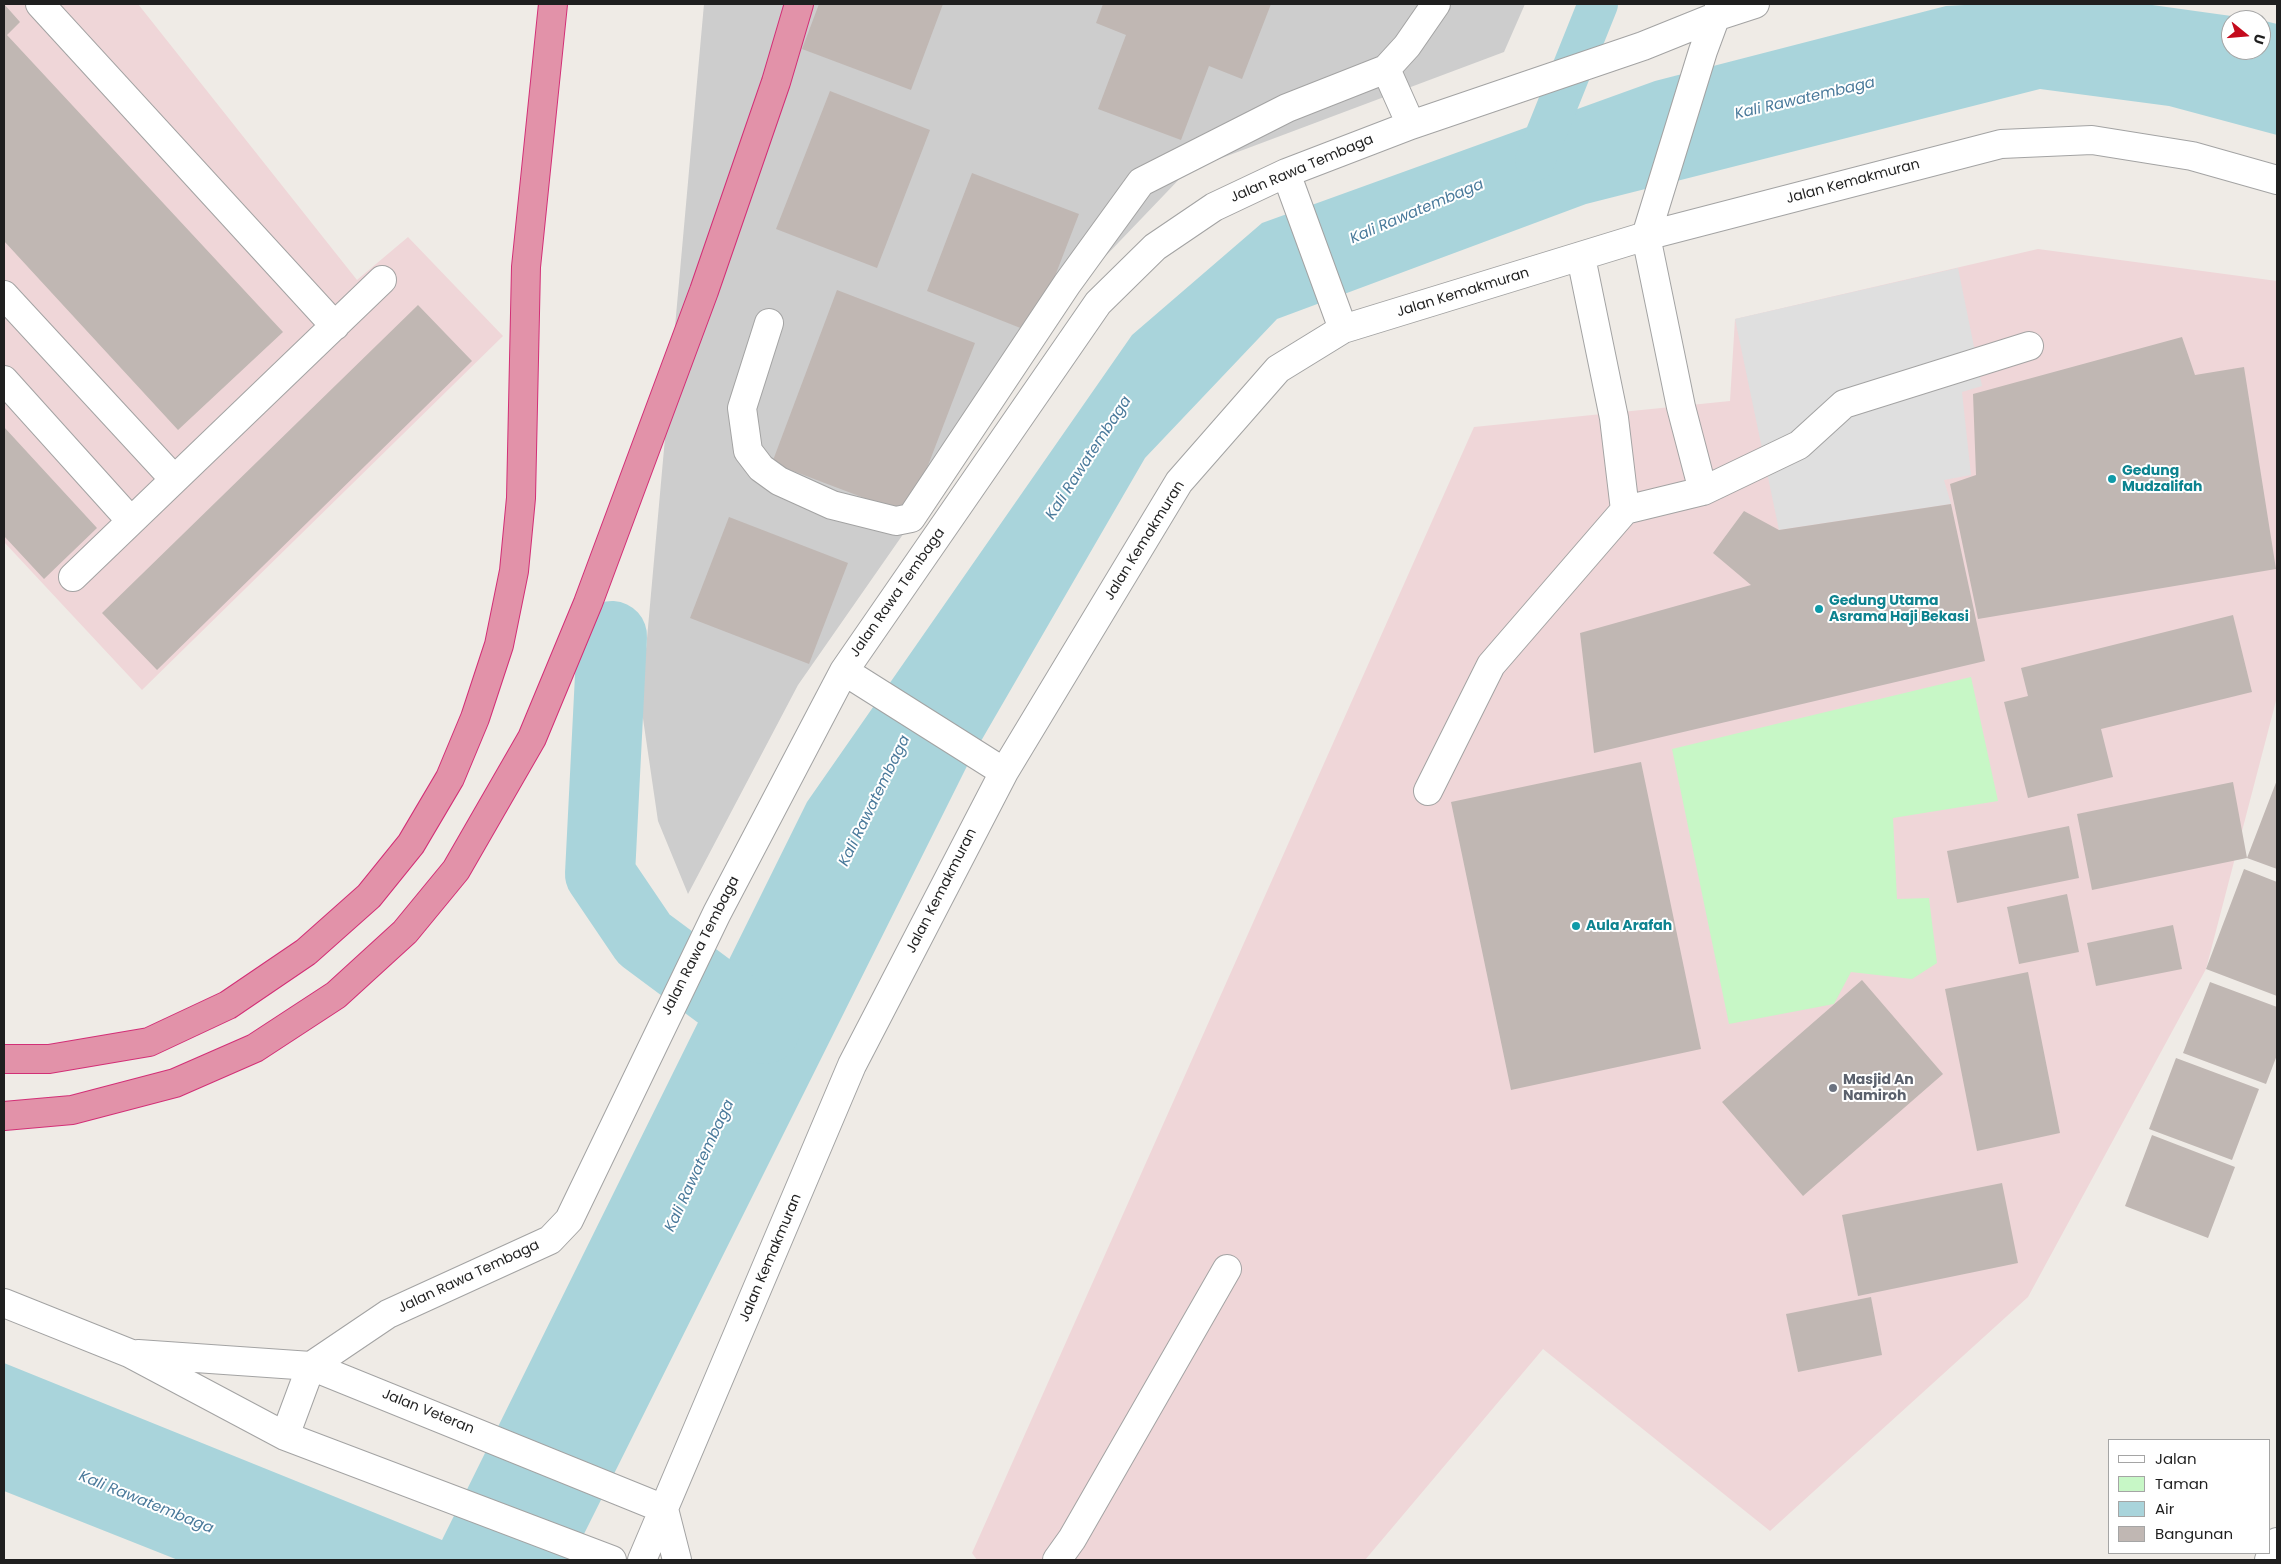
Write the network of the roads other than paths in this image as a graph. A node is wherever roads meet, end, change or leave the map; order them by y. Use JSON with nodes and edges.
{"nodes":[{"id":1,"x":40,"y":4,"type":"edge"},
{"id":2,"x":553,"y":4,"type":"edge"},
{"id":3,"x":799,"y":4,"type":"edge"},
{"id":4,"x":1436,"y":4,"type":"edge"},
{"id":5,"x":1755,"y":4,"type":"edge"},
{"id":6,"x":1718,"y":10,"type":"edge"},
{"id":7,"x":1386,"y":69,"type":"junction"},
{"id":8,"x":1411,"y":124,"type":"junction"},
{"id":9,"x":2277,"y":180,"type":"edge"},
{"id":10,"x":1289,"y":182,"type":"junction"},
{"id":11,"x":1646,"y":236,"type":"junction"},
{"id":12,"x":1580,"y":258,"type":"junction"},
{"id":13,"x":382,"y":280,"type":"dead end"},
{"id":14,"x":4,"y":296,"type":"edge"},
{"id":15,"x":769,"y":323,"type":"dead end"},
{"id":16,"x":335,"y":326,"type":"junction"},
{"id":17,"x":1343,"y":329,"type":"junction"},
{"id":18,"x":2029,"y":346,"type":"dead end"},
{"id":19,"x":4,"y":380,"type":"edge"},
{"id":20,"x":174,"y":480,"type":"junction"},
{"id":21,"x":1703,"y":491,"type":"junction"},
{"id":22,"x":1625,"y":510,"type":"junction"},
{"id":23,"x":131,"y":521,"type":"junction"},
{"id":24,"x":73,"y":576,"type":"dead end"},
{"id":25,"x":851,"y":676,"type":"junction"},
{"id":26,"x":997,"y":767,"type":"junction"},
{"id":27,"x":1428,"y":791,"type":"dead end"},
{"id":28,"x":4,"y":1059,"type":"edge"},
{"id":29,"x":4,"y":1116,"type":"edge"},
{"id":30,"x":1227,"y":1269,"type":"dead end"},
{"id":31,"x":4,"y":1302,"type":"edge"},
{"id":32,"x":129,"y":1353,"type":"junction"},
{"id":33,"x":311,"y":1366,"type":"junction"},
{"id":34,"x":285,"y":1436,"type":"junction"},
{"id":35,"x":664,"y":1509,"type":"junction"},
{"id":36,"x":2277,"y":1542,"type":"edge"},
{"id":37,"x":612,"y":1560,"type":"edge"},
{"id":38,"x":642,"y":1560,"type":"edge"},
{"id":39,"x":677,"y":1560,"type":"edge"},
{"id":40,"x":1057,"y":1560,"type":"edge"},
{"id":41,"x":2269,"y":1560,"type":"edge"}],
"edges":[{"from":1,"to":16,"type":"street"},
{"from":2,"to":28,"type":"highway"},
{"from":3,"to":29,"type":"highway"},
{"from":4,"to":7,"type":"street"},
{"from":5,"to":6,"type":"street","name":"Jalan Rawa Tembaga"},
{"from":6,"to":8,"type":"street","name":"Jalan Rawa Tembaga"},
{"from":6,"to":11,"type":"street"},
{"from":7,"to":8,"type":"street"},
{"from":7,"to":15,"type":"street"},
{"from":8,"to":10,"type":"street","name":"Jalan Rawa Tembaga"},
{"from":9,"to":11,"type":"street","name":"Jalan Kemakmuran"},
{"from":10,"to":17,"type":"street"},
{"from":10,"to":25,"type":"street","name":"Jalan Rawa Tembaga"},
{"from":11,"to":12,"type":"street","name":"Jalan Kemakmuran"},
{"from":11,"to":21,"type":"street"},
{"from":12,"to":17,"type":"street","name":"Jalan Kemakmuran"},
{"from":12,"to":22,"type":"street"},
{"from":13,"to":16,"type":"street"},
{"from":14,"to":20,"type":"street"},
{"from":16,"to":20,"type":"street"},
{"from":17,"to":26,"type":"street","name":"Jalan Kemakmuran"},
{"from":18,"to":21,"type":"street"},
{"from":19,"to":23,"type":"street"},
{"from":20,"to":23,"type":"street"},
{"from":21,"to":22,"type":"street"},
{"from":22,"to":27,"type":"street"},
{"from":23,"to":24,"type":"street"},
{"from":25,"to":26,"type":"street"},
{"from":25,"to":33,"type":"street","name":"Jalan Rawa Tembaga"},
{"from":26,"to":35,"type":"street","name":"Jalan Kemakmuran"},
{"from":30,"to":40,"type":"street"},
{"from":31,"to":32,"type":"street","name":"Jalan Veteran"},
{"from":32,"to":33,"type":"street","name":"Jalan Veteran"},
{"from":32,"to":34,"type":"street","name":"Jalan Veteran"},
{"from":33,"to":34,"type":"street"},
{"from":33,"to":35,"type":"street","name":"Jalan Veteran"},
{"from":34,"to":37,"type":"street","name":"Jalan Veteran"},
{"from":35,"to":38,"type":"street","name":"Jalan Kemakmuran"},
{"from":35,"to":39,"type":"street"},
{"from":36,"to":41,"type":"street"}]}
